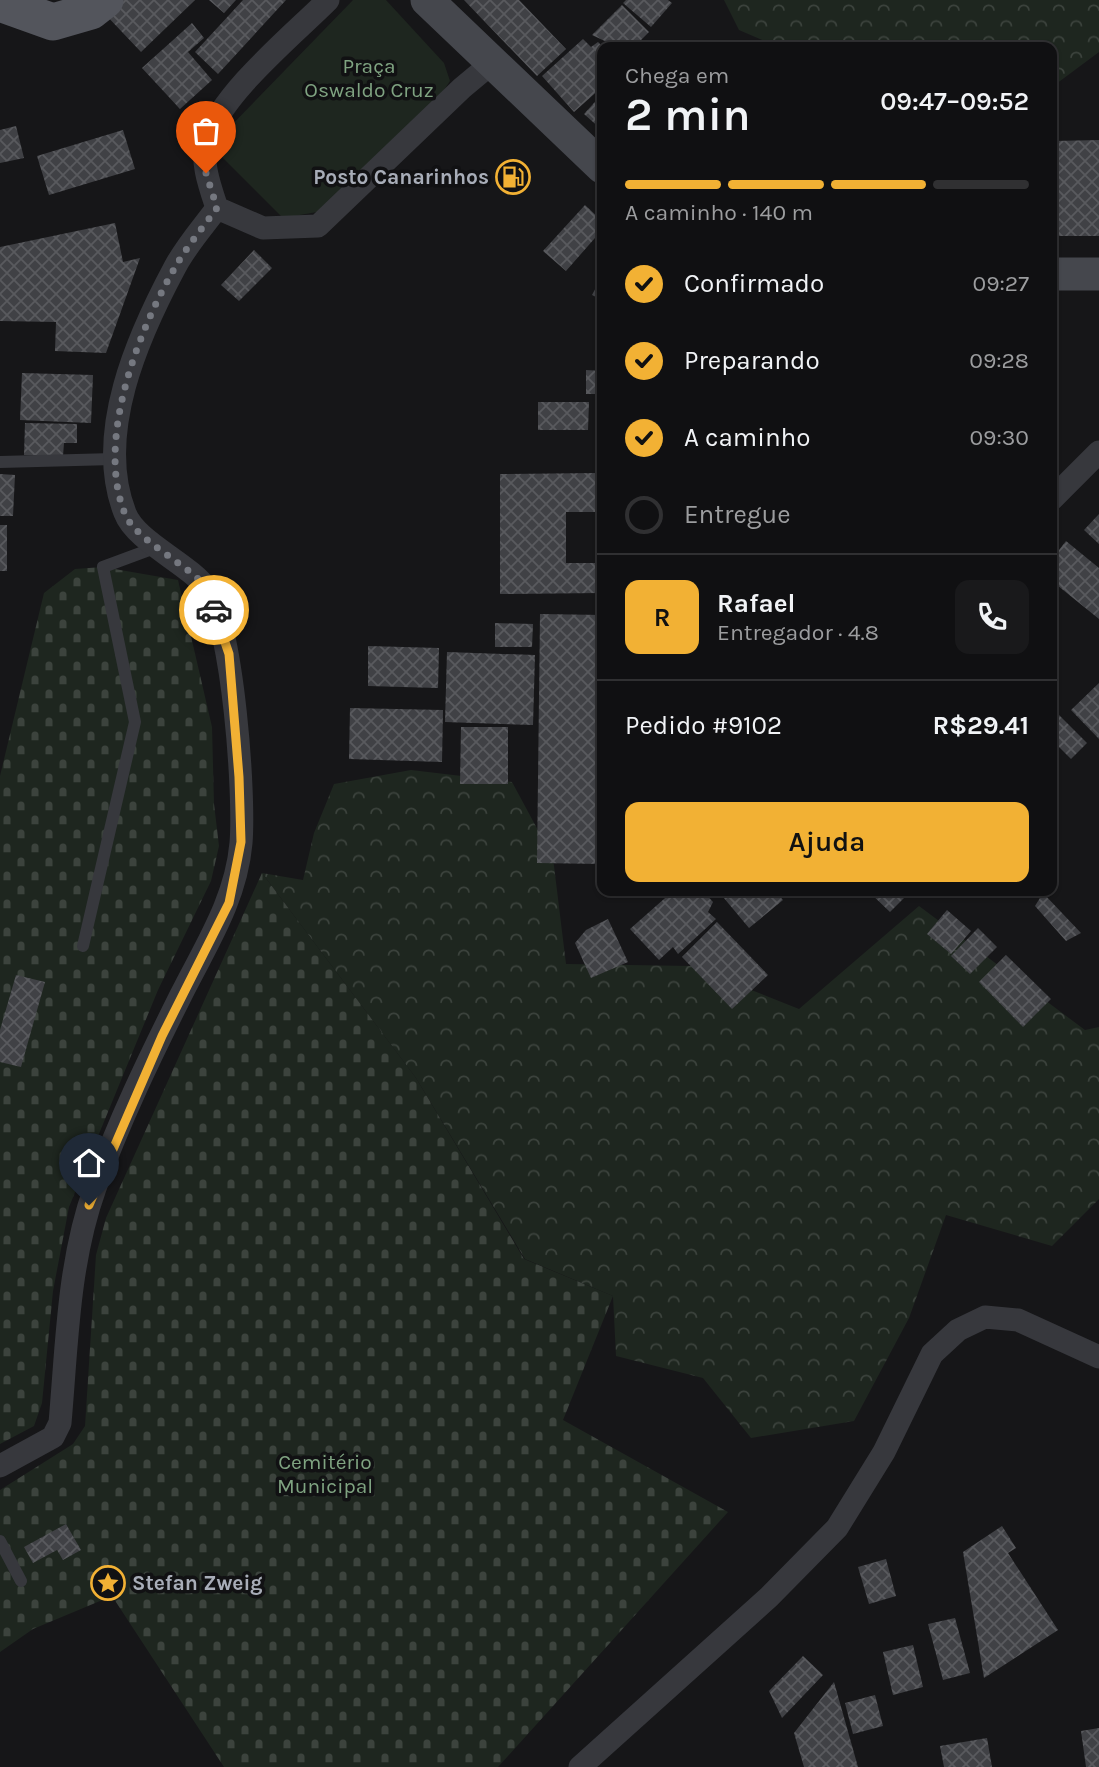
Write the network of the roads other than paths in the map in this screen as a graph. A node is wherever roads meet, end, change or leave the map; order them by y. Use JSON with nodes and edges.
{"nodes":[{"id":1,"x":105,"y":0,"type":"edge"},
{"id":2,"x":328,"y":0,"type":"edge"},
{"id":3,"x":427,"y":0,"type":"edge"},
{"id":4,"x":0,"y":3,"type":"edge"},
{"id":5,"x":492,"y":63,"type":"junction"},
{"id":6,"x":597,"y":162,"type":"edge"},
{"id":7,"x":217,"y":208,"type":"junction"},
{"id":8,"x":1057,"y":274,"type":"edge"},
{"id":9,"x":1099,"y":274,"type":"edge"},
{"id":10,"x":1099,"y":452,"type":"edge"},
{"id":11,"x":114,"y":459,"type":"junction"},
{"id":12,"x":0,"y":462,"type":"edge"},
{"id":13,"x":1057,"y":494,"type":"edge"},
{"id":14,"x":157,"y":547,"type":"junction"},
{"id":15,"x":83,"y":946,"type":"dead end"},
{"id":16,"x":1099,"y":1357,"type":"edge"},
{"id":17,"x":0,"y":1466,"type":"edge"},
{"id":18,"x":0,"y":1541,"type":"edge"},
{"id":19,"x":21,"y":1581,"type":"dead end"},
{"id":20,"x":580,"y":1767,"type":"edge"}],
"edges":[{"from":1,"to":4,"type":"main road"},
{"from":2,"to":7,"type":"street"},
{"from":3,"to":5,"type":"main road"},
{"from":5,"to":6,"type":"main road"},
{"from":5,"to":7,"type":"street"},
{"from":7,"to":11,"type":"street"},
{"from":8,"to":9,"type":"main road"},
{"from":10,"to":13,"type":"street"},
{"from":11,"to":12,"type":"lane"},
{"from":11,"to":14,"type":"street"},
{"from":14,"to":15,"type":"lane"},
{"from":14,"to":17,"type":"street"},
{"from":16,"to":20,"type":"street"},
{"from":18,"to":19,"type":"lane"}]}
